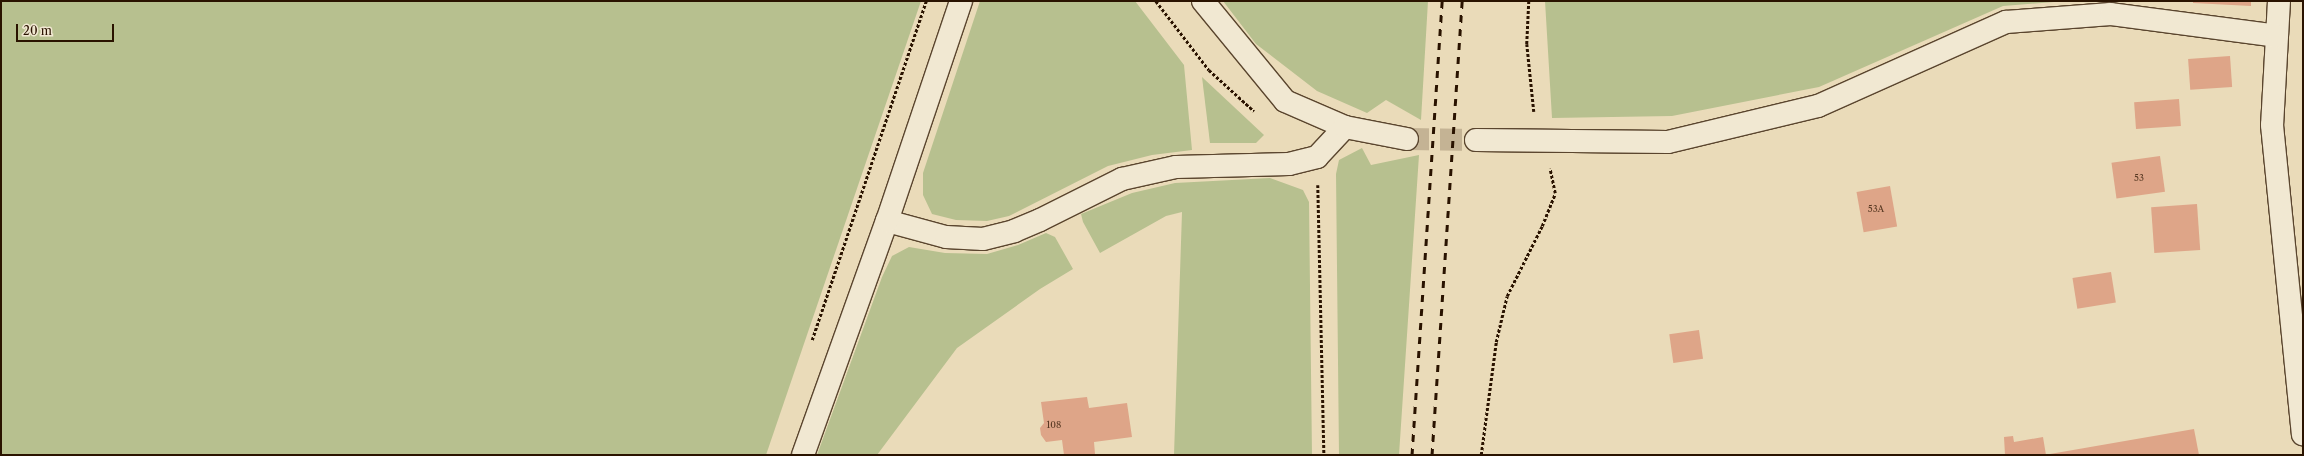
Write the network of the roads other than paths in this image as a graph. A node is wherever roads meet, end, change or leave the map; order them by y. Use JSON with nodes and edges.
{"nodes":[{"id":1,"x":961,"y":1,"type":"edge"},
{"id":2,"x":1203,"y":1,"type":"edge"},
{"id":3,"x":2280,"y":1,"type":"edge"},
{"id":4,"x":2277,"y":36,"type":"junction"},
{"id":5,"x":1346,"y":127,"type":"junction"},
{"id":6,"x":1408,"y":139,"type":"tunnel mouth"},
{"id":7,"x":1476,"y":140,"type":"tunnel mouth"},
{"id":8,"x":887,"y":221,"type":"junction"},
{"id":9,"x":2303,"y":434,"type":"edge"},
{"id":10,"x":803,"y":455,"type":"edge"}],
"edges":[{"from":1,"to":8,"type":"street"},
{"from":2,"to":5,"type":"street"},
{"from":3,"to":4,"type":"street"},
{"from":4,"to":7,"type":"street"},
{"from":4,"to":9,"type":"street"},
{"from":5,"to":6,"type":"street"},
{"from":5,"to":8,"type":"street"},
{"from":8,"to":10,"type":"street"}]}
